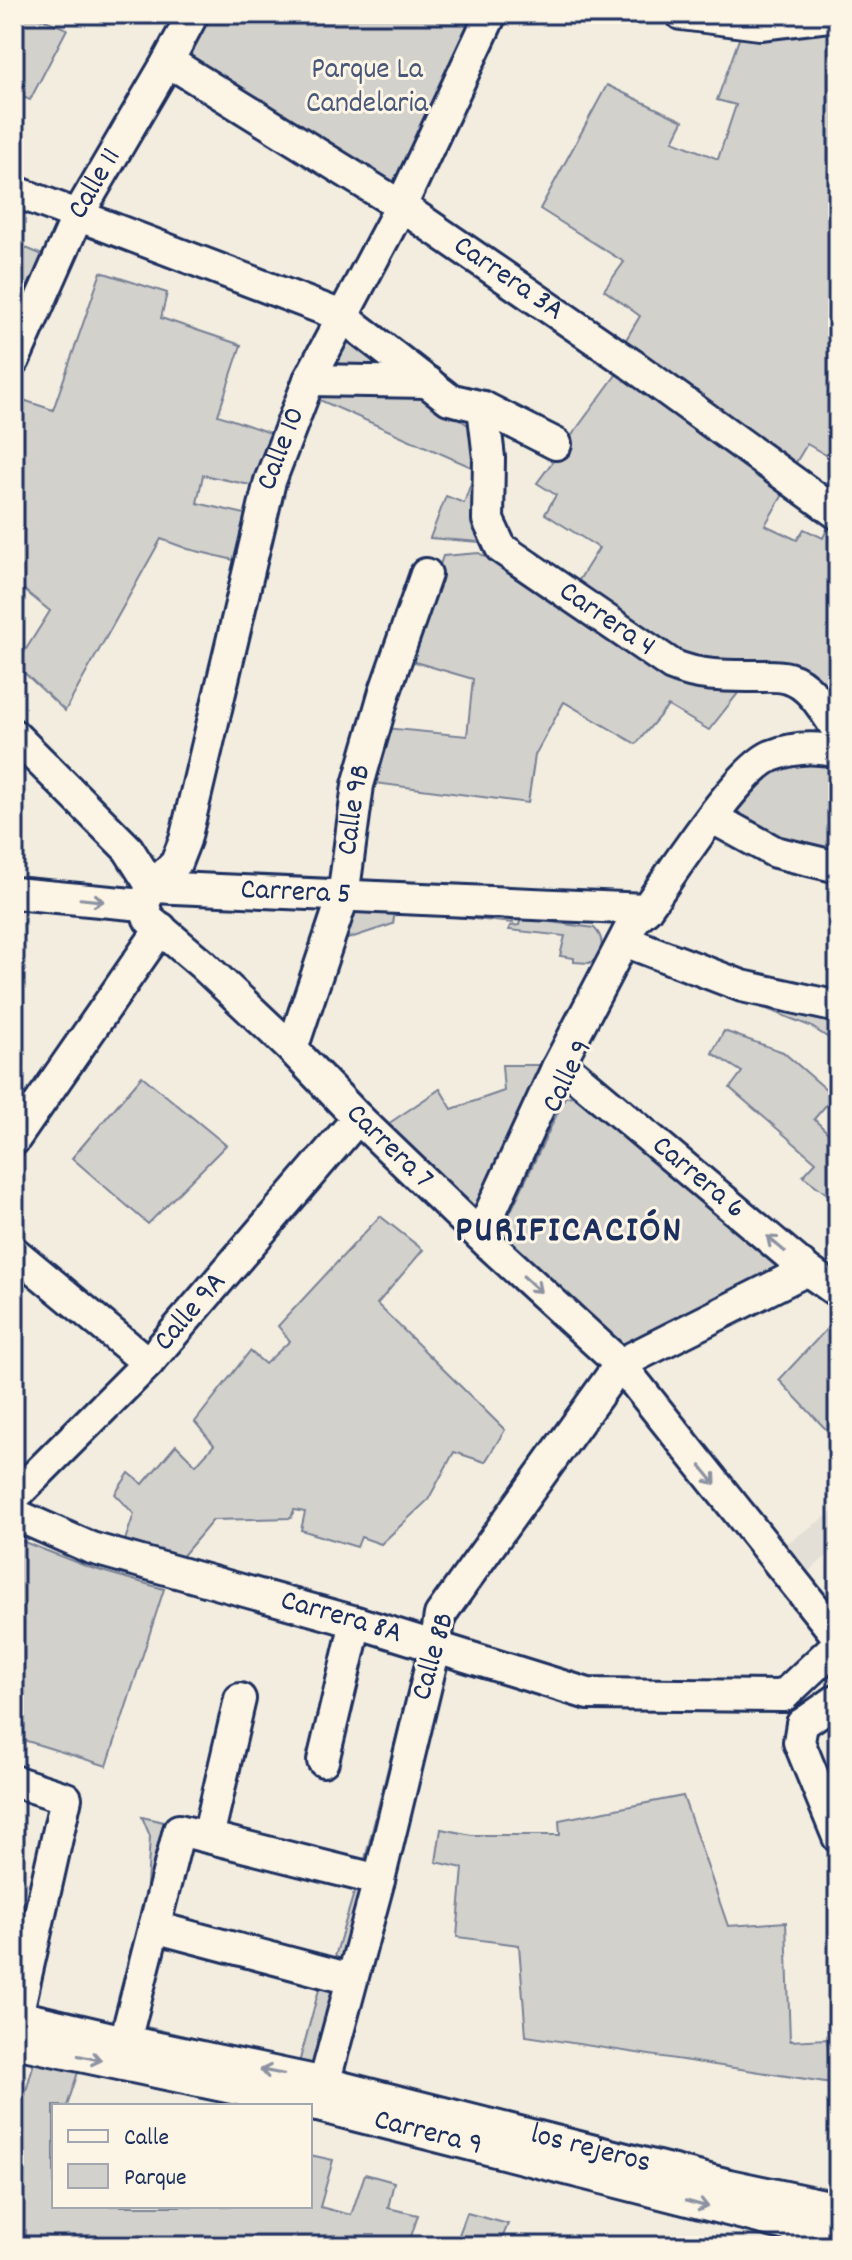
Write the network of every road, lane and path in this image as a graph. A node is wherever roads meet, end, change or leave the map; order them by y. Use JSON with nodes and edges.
{"nodes":[{"id":1,"x":193,"y":14,"type":"edge"},
{"id":2,"x":491,"y":14,"type":"edge"},
{"id":3,"x":681,"y":14,"type":"edge"},
{"id":4,"x":838,"y":15,"type":"edge"},
{"id":5,"x":168,"y":61,"type":"junction"},
{"id":6,"x":14,"y":191,"type":"edge"},
{"id":7,"x":401,"y":206,"type":"junction"},
{"id":8,"x":78,"y":215,"type":"junction"},
{"id":9,"x":342,"y":316,"type":"junction"},
{"id":10,"x":16,"y":349,"type":"edge"},
{"id":11,"x":309,"y":380,"type":"junction"},
{"id":12,"x":428,"y":382,"type":"junction"},
{"id":13,"x":483,"y":407,"type":"junction"},
{"id":14,"x":556,"y":444,"type":"dead end"},
{"id":15,"x":838,"y":514,"type":"edge"},
{"id":16,"x":426,"y":574,"type":"dead end"},
{"id":17,"x":838,"y":731,"type":"edge"},
{"id":18,"x":14,"y":735,"type":"edge"},
{"id":19,"x":838,"y":752,"type":"edge"},
{"id":20,"x":713,"y":818,"type":"junction"},
{"id":21,"x":838,"y":867,"type":"edge"},
{"id":22,"x":14,"y":893,"type":"edge"},
{"id":23,"x":343,"y":897,"type":"junction"},
{"id":24,"x":152,"y":907,"type":"junction"},
{"id":25,"x":646,"y":909,"type":"junction"},
{"id":26,"x":635,"y":945,"type":"junction"},
{"id":27,"x":838,"y":1007,"type":"edge"},
{"id":28,"x":292,"y":1049,"type":"junction"},
{"id":29,"x":564,"y":1070,"type":"junction"},
{"id":30,"x":358,"y":1118,"type":"junction"},
{"id":31,"x":14,"y":1140,"type":"edge"},
{"id":32,"x":485,"y":1240,"type":"junction"},
{"id":33,"x":14,"y":1252,"type":"edge"},
{"id":34,"x":807,"y":1270,"type":"junction"},
{"id":35,"x":838,"y":1292,"type":"edge"},
{"id":36,"x":148,"y":1363,"type":"junction"},
{"id":37,"x":620,"y":1364,"type":"junction"},
{"id":38,"x":14,"y":1497,"type":"edge"},
{"id":39,"x":14,"y":1514,"type":"edge"},
{"id":40,"x":356,"y":1622,"type":"junction"},
{"id":41,"x":838,"y":1637,"type":"edge"},
{"id":42,"x":838,"y":1644,"type":"edge"},
{"id":43,"x":435,"y":1648,"type":"junction"},
{"id":44,"x":783,"y":1696,"type":"junction"},
{"id":45,"x":240,"y":1699,"type":"dead end"},
{"id":46,"x":838,"y":1699,"type":"edge"},
{"id":47,"x":802,"y":1724,"type":"junction"},
{"id":48,"x":323,"y":1761,"type":"dead end"},
{"id":49,"x":14,"y":1781,"type":"edge"},
{"id":50,"x":838,"y":1783,"type":"edge"},
{"id":51,"x":208,"y":1837,"type":"junction"},
{"id":52,"x":838,"y":1837,"type":"edge"},
{"id":53,"x":379,"y":1880,"type":"junction"},
{"id":54,"x":154,"y":1927,"type":"junction"},
{"id":55,"x":351,"y":1979,"type":"junction"},
{"id":56,"x":15,"y":2025,"type":"edge"},
{"id":57,"x":125,"y":2041,"type":"junction"},
{"id":58,"x":321,"y":2094,"type":"junction"},
{"id":59,"x":838,"y":2208,"type":"edge"},
{"id":60,"x":838,"y":2238,"type":"edge"}],
"edges":[{"from":1,"to":5,"type":"street","name":"Calle 11"},
{"from":2,"to":7,"type":"street","name":"Calle 10"},
{"from":3,"to":4,"type":"street"},
{"from":5,"to":7,"type":"street","name":"Carrera 3A"},
{"from":5,"to":8,"type":"street","name":"Calle 11"},
{"from":6,"to":8,"type":"street"},
{"from":7,"to":9,"type":"street","name":"Calle 10"},
{"from":7,"to":15,"type":"street","name":"Carrera 3A"},
{"from":8,"to":9,"type":"street"},
{"from":8,"to":10,"type":"street","name":"Calle 11"},
{"from":9,"to":11,"type":"street","name":"Calle 10"},
{"from":9,"to":12,"type":"street"},
{"from":11,"to":12,"type":"street"},
{"from":11,"to":24,"type":"street","name":"Calle 10"},
{"from":12,"to":13,"type":"street"},
{"from":13,"to":14,"type":"street"},
{"from":13,"to":17,"type":"street","name":"Carrera 4"},
{"from":16,"to":23,"type":"street","name":"Calle 9B"},
{"from":18,"to":24,"type":"street"},
{"from":19,"to":20,"type":"street","name":"Calle 9"},
{"from":20,"to":21,"type":"street"},
{"from":20,"to":25,"type":"street","name":"Calle 9"},
{"from":22,"to":24,"type":"street","one_way":true},
{"from":23,"to":24,"type":"street","name":"Carrera 5"},
{"from":23,"to":25,"type":"street","name":"Carrera 5"},
{"from":23,"to":28,"type":"street","name":"Calle 9B"},
{"from":24,"to":28,"type":"street","name":"Carrera 7"},
{"from":24,"to":31,"type":"street","name":"Calle 10"},
{"from":25,"to":26,"type":"street","name":"Calle 9"},
{"from":25,"to":29,"type":"street","name":"Calle 9"},
{"from":26,"to":27,"type":"street"},
{"from":26,"to":29,"type":"street","name":"Calle 9"},
{"from":28,"to":30,"type":"street","name":"Carrera 7"},
{"from":29,"to":32,"type":"street","name":"Calle 9"},
{"from":34,"to":29,"type":"street","name":"Carrera 6","one_way":true},
{"from":30,"to":32,"type":"street","name":"Carrera 7"},
{"from":30,"to":36,"type":"street","name":"Calle 9A"},
{"from":32,"to":37,"type":"street","name":"Carrera 7","one_way":true},
{"from":33,"to":36,"type":"street"},
{"from":34,"to":35,"type":"street","name":"Carrera 6"},
{"from":34,"to":37,"type":"street","name":"Calle 8B"},
{"from":36,"to":38,"type":"street","name":"Calle 9A"},
{"from":37,"to":41,"type":"street","name":"Carrera 7","one_way":true},
{"from":37,"to":43,"type":"street","name":"Calle 8B"},
{"from":39,"to":40,"type":"street","name":"Carrera 8A"},
{"from":40,"to":43,"type":"street","name":"Carrera 8A"},
{"from":40,"to":48,"type":"street"},
{"from":42,"to":44,"type":"street"},
{"from":43,"to":44,"type":"street","name":"Carrera 8A"},
{"from":43,"to":53,"type":"street","name":"Calle 8B"},
{"from":44,"to":47,"type":"street"},
{"from":45,"to":51,"type":"street"},
{"from":46,"to":47,"type":"street"},
{"from":47,"to":50,"type":"street"},
{"from":47,"to":52,"type":"street"},
{"from":49,"to":56,"type":"street"},
{"from":51,"to":53,"type":"street"},
{"from":51,"to":54,"type":"street"},
{"from":53,"to":55,"type":"street","name":"Calle 8B"},
{"from":54,"to":55,"type":"street"},
{"from":54,"to":57,"type":"street"},
{"from":55,"to":58,"type":"street","name":"Calle 8B"},
{"from":56,"to":57,"type":"street","name":"los rejeros"},
{"from":56,"to":58,"type":"street","name":"Carrera 9","one_way":true},
{"from":58,"to":57,"type":"street","name":"los rejeros","one_way":true},
{"from":58,"to":59,"type":"street","name":"los rejeros"},
{"from":58,"to":60,"type":"street","name":"Carrera 9","one_way":true}]}
